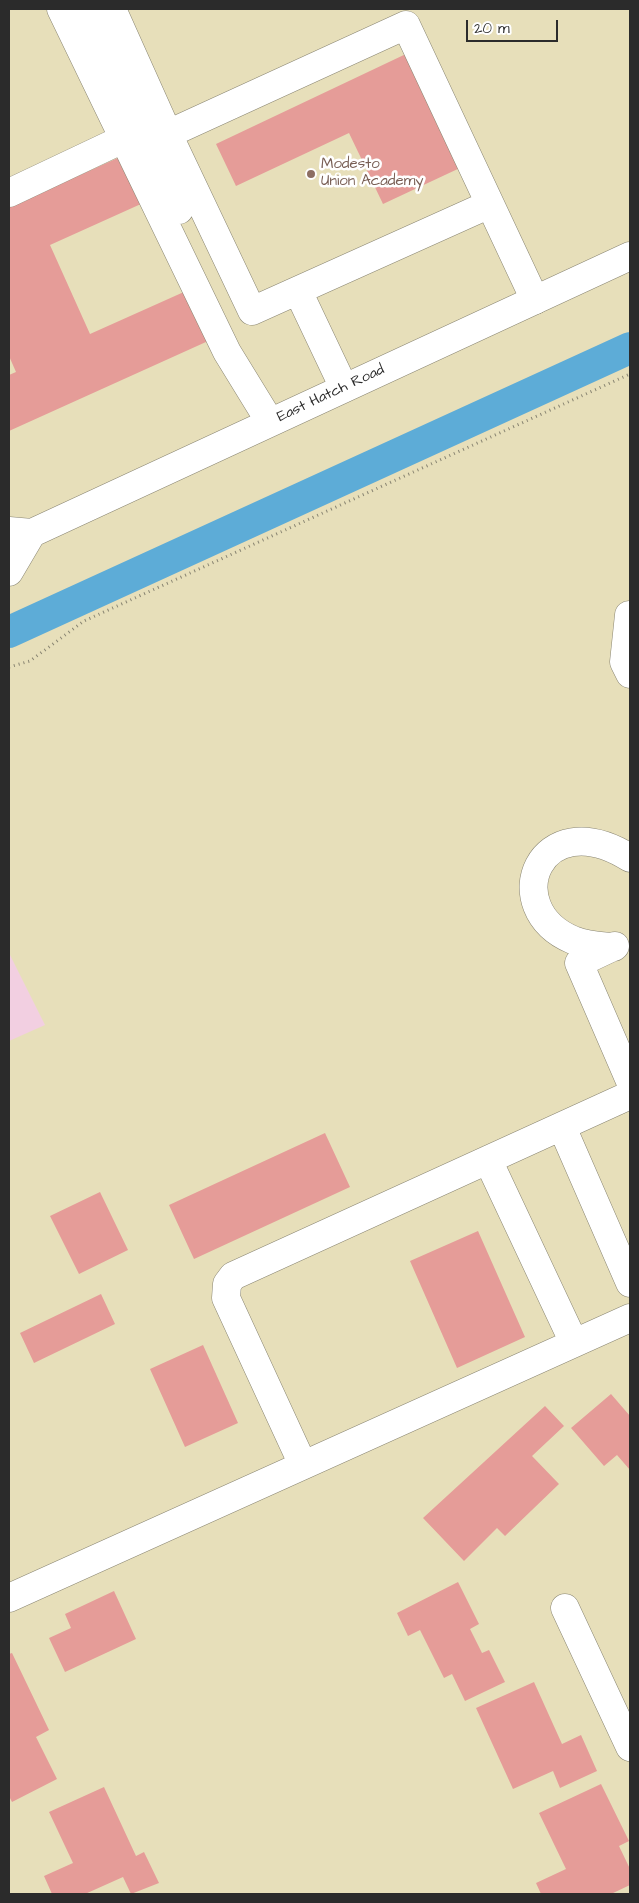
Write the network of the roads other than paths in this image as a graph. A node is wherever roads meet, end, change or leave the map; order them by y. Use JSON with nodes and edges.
{"nodes":[{"id":1,"x":61,"y":9,"type":"edge"},
{"id":2,"x":84,"y":9,"type":"edge"},
{"id":3,"x":112,"y":9,"type":"edge"},
{"id":4,"x":132,"y":134,"type":"junction"},
{"id":5,"x":168,"y":134,"type":"junction"},
{"id":6,"x":9,"y":193,"type":"edge"},
{"id":7,"x":490,"y":204,"type":"junction"},
{"id":8,"x":630,"y":256,"type":"edge"},
{"id":9,"x":298,"y":291,"type":"junction"},
{"id":10,"x":536,"y":300,"type":"junction"},
{"id":11,"x":344,"y":388,"type":"junction"},
{"id":12,"x":270,"y":422,"type":"junction"},
{"id":13,"x":20,"y":532,"type":"edge"},
{"id":14,"x":9,"y":572,"type":"edge"},
{"id":15,"x":630,"y":615,"type":"edge"},
{"id":16,"x":630,"y":674,"type":"edge"},
{"id":17,"x":630,"y":858,"type":"edge"},
{"id":18,"x":622,"y":943,"type":"edge"},
{"id":19,"x":630,"y":1081,"type":"edge"},
{"id":20,"x":630,"y":1095,"type":"edge"},
{"id":21,"x":562,"y":1127,"type":"junction"},
{"id":22,"x":488,"y":1160,"type":"junction"},
{"id":23,"x":630,"y":1283,"type":"edge"},
{"id":24,"x":630,"y":1318,"type":"edge"},
{"id":25,"x":574,"y":1343,"type":"junction"},
{"id":26,"x":304,"y":1465,"type":"junction"},
{"id":27,"x":9,"y":1598,"type":"edge"},
{"id":28,"x":566,"y":1608,"type":"dead end"},
{"id":29,"x":630,"y":1747,"type":"edge"}],
"edges":[{"from":1,"to":4,"type":"main road"},
{"from":2,"to":4,"type":"main road"},
{"from":3,"to":5,"type":"main road"},
{"from":4,"to":6,"type":"main road"},
{"from":4,"to":12,"type":"main road"},
{"from":5,"to":7,"type":"main road"},
{"from":5,"to":9,"type":"main road"},
{"from":7,"to":9,"type":"main road"},
{"from":7,"to":10,"type":"main road"},
{"from":8,"to":10,"type":"main road","name":"East Hatch Road"},
{"from":9,"to":11,"type":"main road"},
{"from":10,"to":11,"type":"main road","name":"East Hatch Road"},
{"from":11,"to":12,"type":"main road","name":"East Hatch Road"},
{"from":12,"to":13,"type":"main road","name":"East Hatch Road"},
{"from":13,"to":14,"type":"main road","name":"East Hatch Road"},
{"from":15,"to":16,"type":"main road"},
{"from":17,"to":18,"type":"main road"},
{"from":18,"to":19,"type":"main road"},
{"from":20,"to":21,"type":"main road"},
{"from":21,"to":22,"type":"main road"},
{"from":21,"to":23,"type":"main road"},
{"from":22,"to":25,"type":"main road"},
{"from":22,"to":26,"type":"main road"},
{"from":24,"to":25,"type":"main road"},
{"from":25,"to":26,"type":"main road"},
{"from":26,"to":27,"type":"main road"},
{"from":28,"to":29,"type":"main road"}]}
